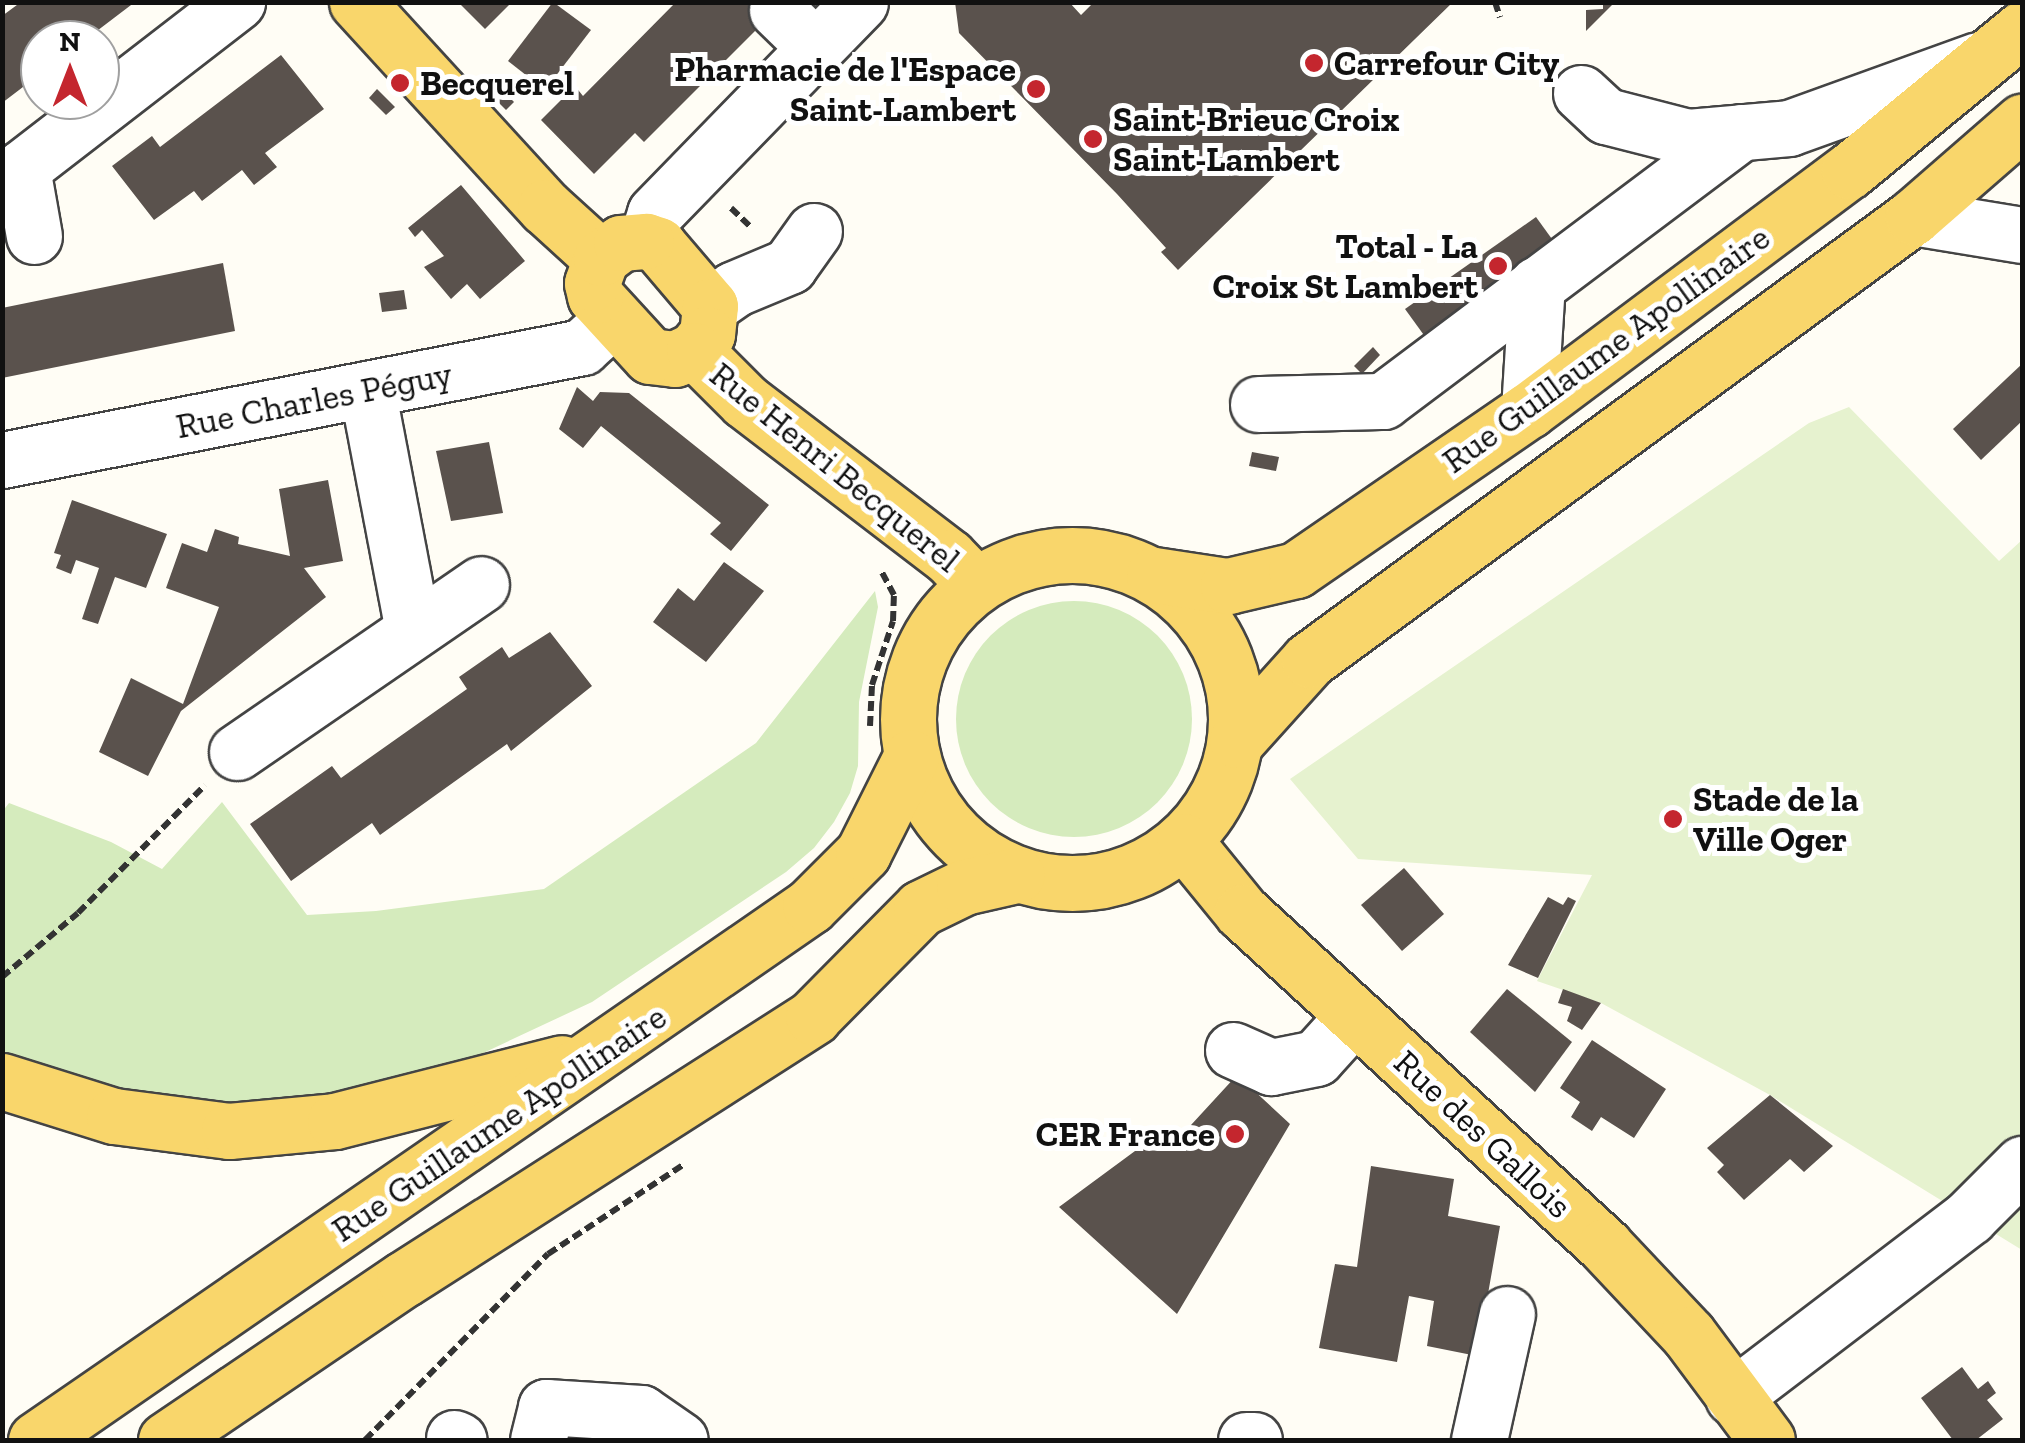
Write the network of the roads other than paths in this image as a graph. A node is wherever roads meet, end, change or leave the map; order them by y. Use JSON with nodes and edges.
{"nodes":[{"id":1,"x":238,"y":2,"type":"edge"},
{"id":2,"x":357,"y":2,"type":"edge"},
{"id":3,"x":860,"y":2,"type":"edge"},
{"id":4,"x":777,"y":10,"type":"dead end"},
{"id":5,"x":2009,"y":41,"type":"edge"},
{"id":6,"x":816,"y":48,"type":"junction"},
{"id":7,"x":1581,"y":92,"type":"dead end"},
{"id":8,"x":2022,"y":122,"type":"edge"},
{"id":9,"x":1741,"y":132,"type":"junction"},
{"id":10,"x":1913,"y":216,"type":"junction"},
{"id":11,"x":2022,"y":235,"type":"edge"},
{"id":12,"x":34,"y":236,"type":"dead end"},
{"id":13,"x":802,"y":248,"type":"road end"},
{"id":14,"x":624,"y":250,"type":"junction"},
{"id":15,"x":1537,"y":284,"type":"junction"},
{"id":16,"x":614,"y":318,"type":"junction"},
{"id":17,"x":702,"y":328,"type":"junction"},
{"id":18,"x":367,"y":389,"type":"junction"},
{"id":19,"x":1258,"y":404,"type":"dead end"},
{"id":20,"x":1529,"y":410,"type":"junction"},
{"id":21,"x":2,"y":460,"type":"edge"},
{"id":22,"x":1154,"y":576,"type":"junction"},
{"id":23,"x":480,"y":584,"type":"dead end"},
{"id":24,"x":976,"y":584,"type":"junction"},
{"id":25,"x":413,"y":630,"type":"junction"},
{"id":26,"x":1236,"y":740,"type":"junction"},
{"id":27,"x":890,"y":748,"type":"junction"},
{"id":28,"x":238,"y":752,"type":"road end"},
{"id":29,"x":1184,"y":841,"type":"junction"},
{"id":30,"x":1017,"y":875,"type":"junction"},
{"id":31,"x":1354,"y":1016,"type":"junction"},
{"id":32,"x":1233,"y":1050,"type":"dead end"},
{"id":33,"x":603,"y":1052,"type":"junction"},
{"id":34,"x":2,"y":1080,"type":"edge"},
{"id":35,"x":2022,"y":1164,"type":"edge"},
{"id":36,"x":1508,"y":1314,"type":"dead end"},
{"id":37,"x":1733,"y":1397,"type":"junction"},
{"id":38,"x":36,"y":1440,"type":"edge"},
{"id":39,"x":166,"y":1440,"type":"edge"},
{"id":40,"x":538,"y":1440,"type":"edge"},
{"id":41,"x":680,"y":1440,"type":"edge"},
{"id":42,"x":1479,"y":1440,"type":"edge"},
{"id":43,"x":1767,"y":1440,"type":"edge"}],
"edges":[{"from":1,"to":12,"type":"street"},
{"from":2,"to":14,"type":"main road"},
{"from":3,"to":6,"type":"street"},
{"from":4,"to":6,"type":"street"},
{"from":5,"to":9,"type":"street"},
{"from":5,"to":20,"type":"main road","name":"Rue Guillaume Apollinaire"},
{"from":6,"to":14,"type":"street"},
{"from":7,"to":9,"type":"street"},
{"from":8,"to":10,"type":"main road"},
{"from":9,"to":15,"type":"street"},
{"from":10,"to":11,"type":"street"},
{"from":10,"to":26,"type":"main road"},
{"from":13,"to":17,"type":"street"},
{"from":14,"to":16,"type":"main road"},
{"from":14,"to":17,"type":"main road","name":"Rue Henri Becquerel"},
{"from":15,"to":19,"type":"street"},
{"from":15,"to":20,"type":"street"},
{"from":16,"to":17,"type":"main road"},
{"from":16,"to":18,"type":"street","name":"Rue Charles Péguy"},
{"from":17,"to":24,"type":"main road","name":"Rue Henri Becquerel"},
{"from":18,"to":21,"type":"street","name":"Rue Charles Péguy"},
{"from":18,"to":25,"type":"street"},
{"from":20,"to":22,"type":"main road","name":"Rue Guillaume Apollinaire"},
{"from":22,"to":24,"type":"main road"},
{"from":22,"to":26,"type":"main road"},
{"from":23,"to":25,"type":"street"},
{"from":24,"to":27,"type":"main road"},
{"from":25,"to":28,"type":"street"},
{"from":26,"to":29,"type":"main road"},
{"from":27,"to":30,"type":"main road"},
{"from":27,"to":33,"type":"main road","name":"Rue Guillaume Apollinaire"},
{"from":29,"to":30,"type":"main road"},
{"from":29,"to":31,"type":"main road","name":"Rue des Gallois"},
{"from":30,"to":39,"type":"main road"},
{"from":31,"to":32,"type":"street"},
{"from":31,"to":37,"type":"main road","name":"Rue des Gallois"},
{"from":33,"to":34,"type":"main road"},
{"from":33,"to":38,"type":"main road","name":"Rue Guillaume Apollinaire"},
{"from":35,"to":37,"type":"street"},
{"from":36,"to":42,"type":"street"},
{"from":37,"to":43,"type":"main road","name":"Rue des Gallois"},
{"from":40,"to":41,"type":"street"}]}
